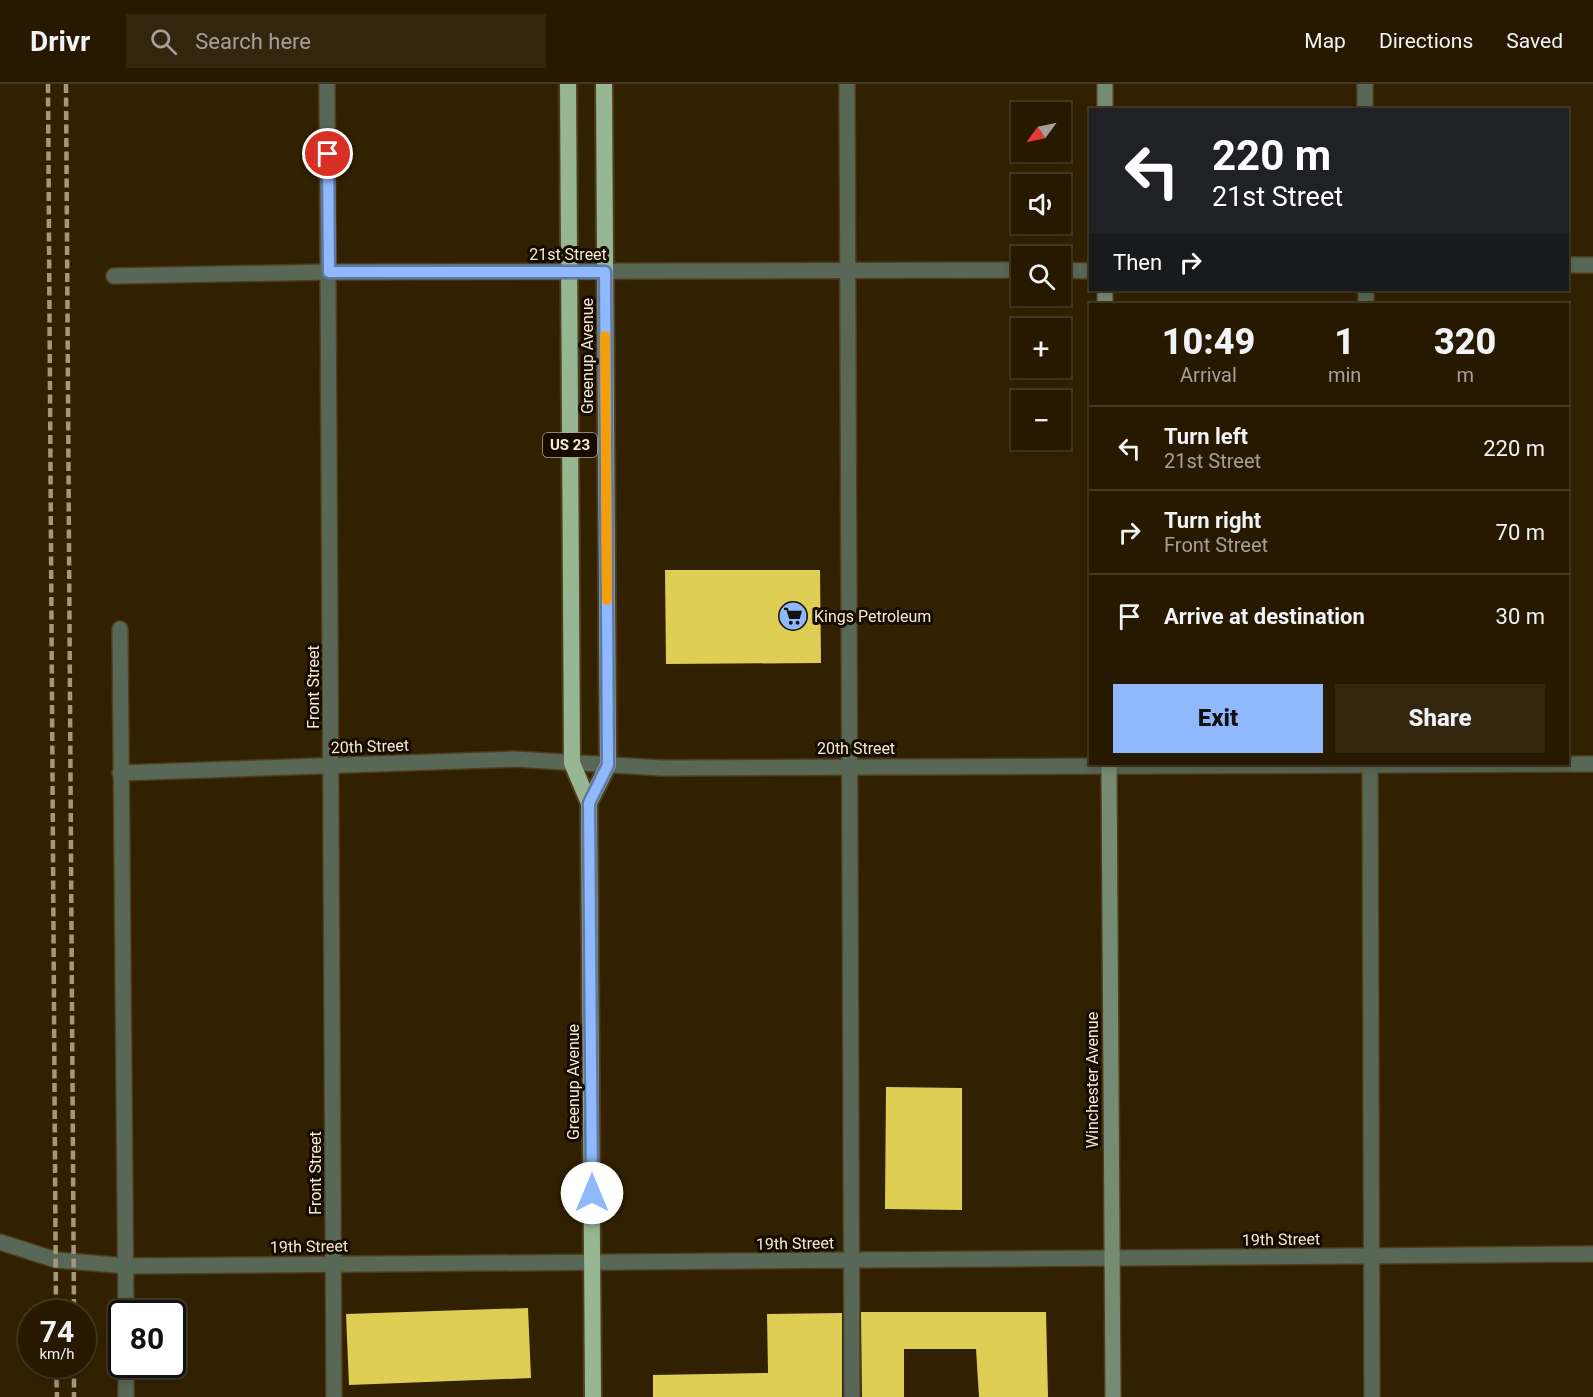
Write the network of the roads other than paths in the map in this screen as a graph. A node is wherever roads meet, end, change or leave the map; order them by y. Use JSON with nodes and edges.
{"nodes":[{"id":1,"x":327,"y":84,"type":"edge"},
{"id":2,"x":568,"y":84,"type":"edge"},
{"id":3,"x":604,"y":84,"type":"edge"},
{"id":4,"x":847,"y":84,"type":"edge"},
{"id":5,"x":1105,"y":84,"type":"edge"},
{"id":6,"x":1365,"y":84,"type":"edge"},
{"id":7,"x":1105,"y":108,"type":"edge"},
{"id":8,"x":1365,"y":108,"type":"edge"},
{"id":9,"x":1569,"y":265,"type":"edge"},
{"id":10,"x":1593,"y":265,"type":"edge"},
{"id":11,"x":849,"y":269,"type":"junction"},
{"id":12,"x":1011,"y":270,"type":"edge"},
{"id":13,"x":1071,"y":270,"type":"edge"},
{"id":14,"x":1089,"y":271,"type":"edge"},
{"id":15,"x":329,"y":272,"type":"junction"},
{"id":16,"x":569,"y":272,"type":"junction"},
{"id":17,"x":605,"y":272,"type":"junction"},
{"id":18,"x":114,"y":276,"type":"dead end"},
{"id":19,"x":120,"y":629,"type":"dead end"},
{"id":20,"x":572,"y":763,"type":"junction"},
{"id":21,"x":1089,"y":764,"type":"edge"},
{"id":22,"x":1569,"y":764,"type":"edge"},
{"id":23,"x":1593,"y":764,"type":"edge"},
{"id":24,"x":608,"y":765,"type":"junction"},
{"id":25,"x":1109,"y":765,"type":"edge"},
{"id":26,"x":1370,"y":765,"type":"edge"},
{"id":27,"x":331,"y":766,"type":"junction"},
{"id":28,"x":850,"y":766,"type":"junction"},
{"id":29,"x":120,"y":773,"type":"junction"},
{"id":30,"x":589,"y":803,"type":"junction"},
{"id":31,"x":0,"y":1242,"type":"edge"},
{"id":32,"x":1593,"y":1254,"type":"edge"},
{"id":33,"x":1372,"y":1256,"type":"junction"},
{"id":34,"x":1111,"y":1259,"type":"junction"},
{"id":35,"x":851,"y":1260,"type":"junction"},
{"id":36,"x":592,"y":1262,"type":"junction"},
{"id":37,"x":333,"y":1263,"type":"junction"},
{"id":38,"x":127,"y":1266,"type":"junction"},
{"id":39,"x":126,"y":1300,"type":"edge"},
{"id":40,"x":126,"y":1378,"type":"edge"},
{"id":41,"x":126,"y":1397,"type":"edge"},
{"id":42,"x":334,"y":1397,"type":"edge"},
{"id":43,"x":593,"y":1397,"type":"edge"},
{"id":44,"x":852,"y":1397,"type":"edge"},
{"id":45,"x":1113,"y":1397,"type":"edge"},
{"id":46,"x":1372,"y":1397,"type":"edge"}],
"edges":[{"from":1,"to":15,"type":"street","name":"Front Street"},
{"from":2,"to":16,"type":"highway","name":"Greenup Avenue","number":"US 23"},
{"from":3,"to":17,"type":"highway","name":"Greenup Avenue","number":"US 23"},
{"from":4,"to":11,"type":"street"},
{"from":5,"to":7,"type":"main road"},
{"from":6,"to":8,"type":"street"},
{"from":9,"to":10,"type":"street"},
{"from":11,"to":12,"type":"street","name":"21st Street"},
{"from":11,"to":17,"type":"street","name":"21st Street"},
{"from":11,"to":28,"type":"street"},
{"from":13,"to":14,"type":"street"},
{"from":15,"to":16,"type":"street","name":"21st Street"},
{"from":15,"to":18,"type":"street","name":"21st Street"},
{"from":15,"to":27,"type":"street","name":"Front Street"},
{"from":16,"to":17,"type":"street","name":"21st Street"},
{"from":16,"to":20,"type":"highway","name":"Greenup Avenue","number":"US 23"},
{"from":17,"to":24,"type":"highway","name":"Greenup Avenue","number":"US 23"},
{"from":19,"to":29,"type":"street"},
{"from":20,"to":24,"type":"street","name":"20th Street"},
{"from":20,"to":27,"type":"street","name":"20th Street"},
{"from":20,"to":30,"type":"highway","name":"Greenup Avenue","number":"US 23"},
{"from":21,"to":28,"type":"street","name":"20th Street"},
{"from":22,"to":23,"type":"street","name":"20th Street"},
{"from":24,"to":28,"type":"street","name":"20th Street"},
{"from":24,"to":30,"type":"highway","name":"Greenup Avenue","number":"US 23"},
{"from":25,"to":34,"type":"main road","name":"Winchester Avenue"},
{"from":26,"to":33,"type":"street"},
{"from":27,"to":29,"type":"street","name":"20th Street"},
{"from":27,"to":37,"type":"street","name":"Front Street"},
{"from":28,"to":35,"type":"street"},
{"from":29,"to":38,"type":"street"},
{"from":30,"to":36,"type":"highway","name":"Greenup Avenue","number":"US 23"},
{"from":31,"to":38,"type":"street","name":"19th Street"},
{"from":32,"to":33,"type":"street","name":"19th Street"},
{"from":33,"to":34,"type":"street","name":"19th Street"},
{"from":33,"to":46,"type":"street"},
{"from":34,"to":35,"type":"street","name":"19th Street"},
{"from":34,"to":45,"type":"main road","name":"Winchester Avenue"},
{"from":35,"to":36,"type":"street","name":"19th Street"},
{"from":35,"to":44,"type":"street"},
{"from":36,"to":37,"type":"street","name":"19th Street"},
{"from":36,"to":43,"type":"highway","name":"Greenup Avenue","number":"US 23"},
{"from":37,"to":38,"type":"street","name":"19th Street"},
{"from":37,"to":42,"type":"street","name":"Front Street"},
{"from":38,"to":39,"type":"street"},
{"from":40,"to":41,"type":"street"}]}
